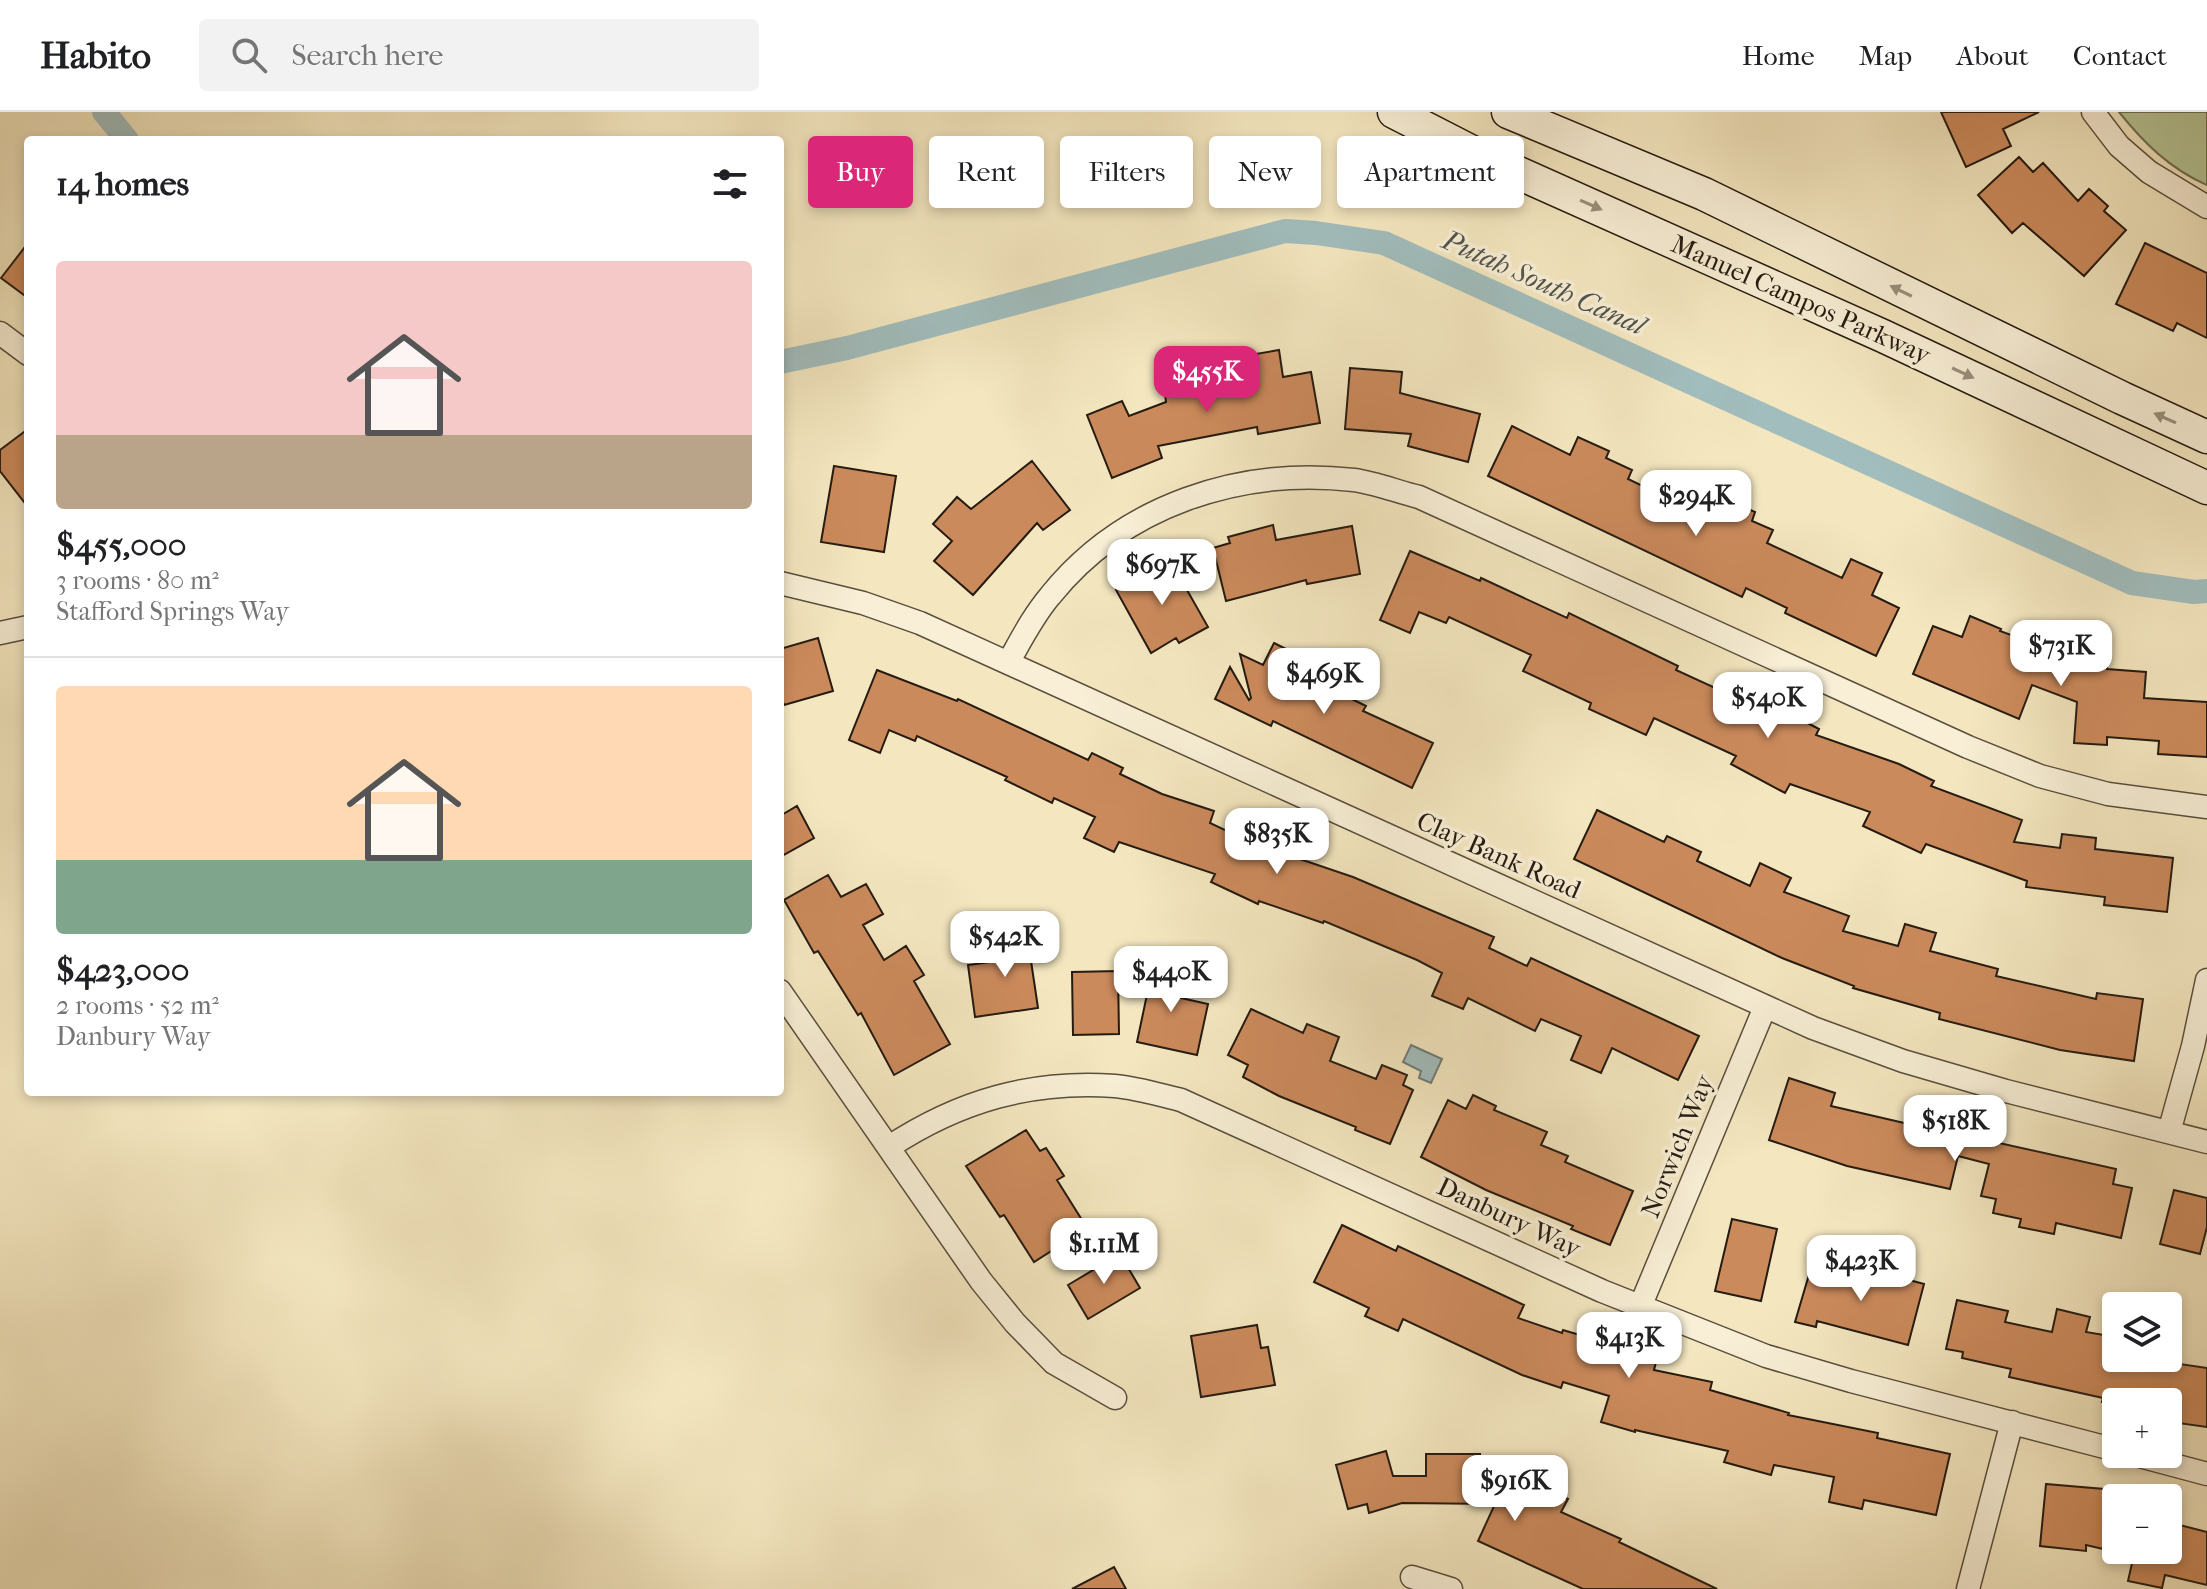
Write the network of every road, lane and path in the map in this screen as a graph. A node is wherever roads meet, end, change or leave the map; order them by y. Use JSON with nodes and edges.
{"nodes":[{"id":1,"x":1394,"y":112,"type":"edge"},
{"id":2,"x":1508,"y":112,"type":"edge"},
{"id":3,"x":2093,"y":112,"type":"edge"},
{"id":4,"x":2207,"y":207,"type":"edge"},
{"id":5,"x":0,"y":333,"type":"edge"},
{"id":6,"x":24,"y":351,"type":"edge"},
{"id":7,"x":2207,"y":437,"type":"edge"},
{"id":8,"x":2207,"y":488,"type":"edge"},
{"id":9,"x":784,"y":584,"type":"edge"},
{"id":10,"x":24,"y":628,"type":"edge"},
{"id":11,"x":0,"y":633,"type":"edge"},
{"id":12,"x":1008,"y":663,"type":"junction"},
{"id":13,"x":2207,"y":807,"type":"edge"},
{"id":14,"x":2207,"y":980,"type":"edge"},
{"id":15,"x":784,"y":997,"type":"edge"},
{"id":16,"x":1765,"y":1007,"type":"junction"},
{"id":17,"x":2169,"y":1132,"type":"junction"},
{"id":18,"x":2207,"y":1142,"type":"edge"},
{"id":19,"x":889,"y":1147,"type":"junction"},
{"id":20,"x":1640,"y":1307,"type":"junction"},
{"id":21,"x":1115,"y":1398,"type":"dead end"},
{"id":22,"x":2012,"y":1422,"type":"junction"},
{"id":23,"x":2102,"y":1446,"type":"edge"},
{"id":24,"x":2182,"y":1467,"type":"edge"},
{"id":25,"x":2207,"y":1474,"type":"edge"},
{"id":26,"x":1412,"y":1577,"type":"dead end"},
{"id":27,"x":1451,"y":1589,"type":"edge"},
{"id":28,"x":1968,"y":1589,"type":"edge"}],
"edges":[{"from":1,"to":8,"type":"main road","name":"Manuel Campos Parkway","one_way":true},
{"from":7,"to":2,"type":"main road","name":"Manuel Campos Parkway","one_way":true},
{"from":3,"to":4,"type":"street"},
{"from":5,"to":6,"type":"street"},
{"from":9,"to":12,"type":"street","name":"Clay Bank Road"},
{"from":10,"to":11,"type":"street"},
{"from":12,"to":13,"type":"street"},
{"from":12,"to":16,"type":"street","name":"Clay Bank Road"},
{"from":14,"to":17,"type":"street"},
{"from":15,"to":19,"type":"street"},
{"from":16,"to":17,"type":"street","name":"Clay Bank Road"},
{"from":16,"to":20,"type":"street","name":"Norwich Way"},
{"from":17,"to":18,"type":"street","name":"Clay Bank Road"},
{"from":19,"to":20,"type":"street","name":"Danbury Way"},
{"from":19,"to":21,"type":"street"},
{"from":20,"to":22,"type":"street","name":"Danbury Way"},
{"from":22,"to":23,"type":"street","name":"Danbury Way"},
{"from":22,"to":28,"type":"street"},
{"from":24,"to":25,"type":"street"},
{"from":26,"to":27,"type":"street"}]}
